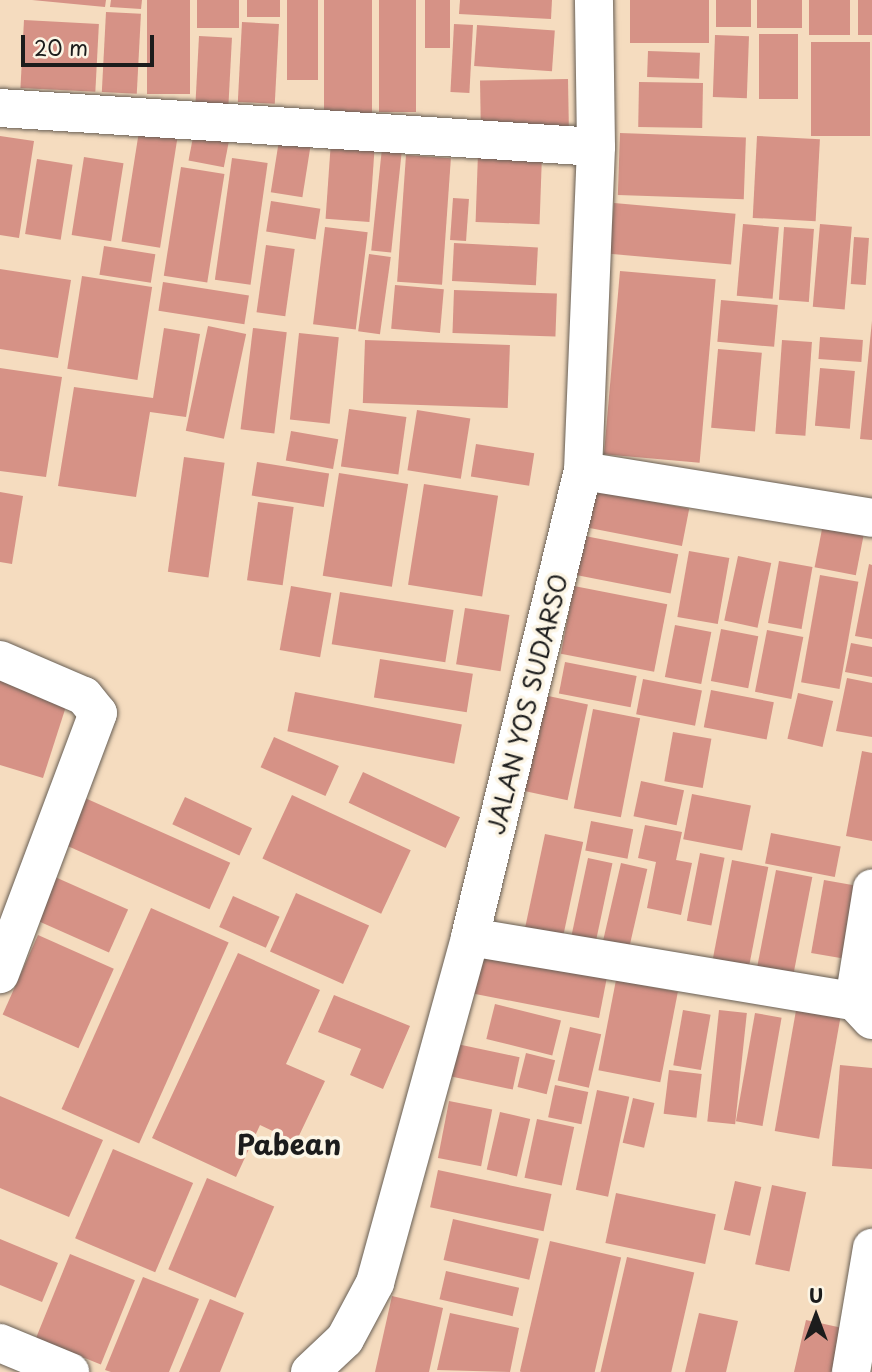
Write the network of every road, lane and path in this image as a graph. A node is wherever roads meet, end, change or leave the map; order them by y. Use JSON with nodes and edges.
{"nodes":[{"id":1,"x":594,"y":0,"type":"edge"},
{"id":2,"x":0,"y":108,"type":"edge"},
{"id":3,"x":596,"y":146,"type":"junction"},
{"id":4,"x":583,"y":471,"type":"junction"},
{"id":5,"x":872,"y":518,"type":"edge"},
{"id":6,"x":0,"y":660,"type":"edge"},
{"id":7,"x":872,"y":888,"type":"edge"},
{"id":8,"x":470,"y":937,"type":"junction"},
{"id":9,"x":0,"y":974,"type":"edge"},
{"id":10,"x":863,"y":1010,"type":"edge"},
{"id":11,"x":872,"y":1248,"type":"edge"},
{"id":12,"x":867,"y":1316,"type":"edge"},
{"id":13,"x":0,"y":1343,"type":"edge"},
{"id":14,"x":70,"y":1372,"type":"edge"},
{"id":15,"x":310,"y":1372,"type":"edge"},
{"id":16,"x":851,"y":1372,"type":"edge"}],
"edges":[{"from":1,"to":3,"type":"street","name":"JALAN YOS SUDARSO"},
{"from":2,"to":3,"type":"street"},
{"from":3,"to":4,"type":"street","name":"JALAN YOS SUDARSO"},
{"from":4,"to":5,"type":"street"},
{"from":4,"to":8,"type":"street","name":"JALAN YOS SUDARSO"},
{"from":6,"to":9,"type":"street"},
{"from":7,"to":10,"type":"street"},
{"from":8,"to":10,"type":"street"},
{"from":8,"to":15,"type":"street","name":"JALAN YOS SUDARSO"},
{"from":11,"to":12,"type":"street"},
{"from":12,"to":16,"type":"street"},
{"from":13,"to":14,"type":"street"}]}
